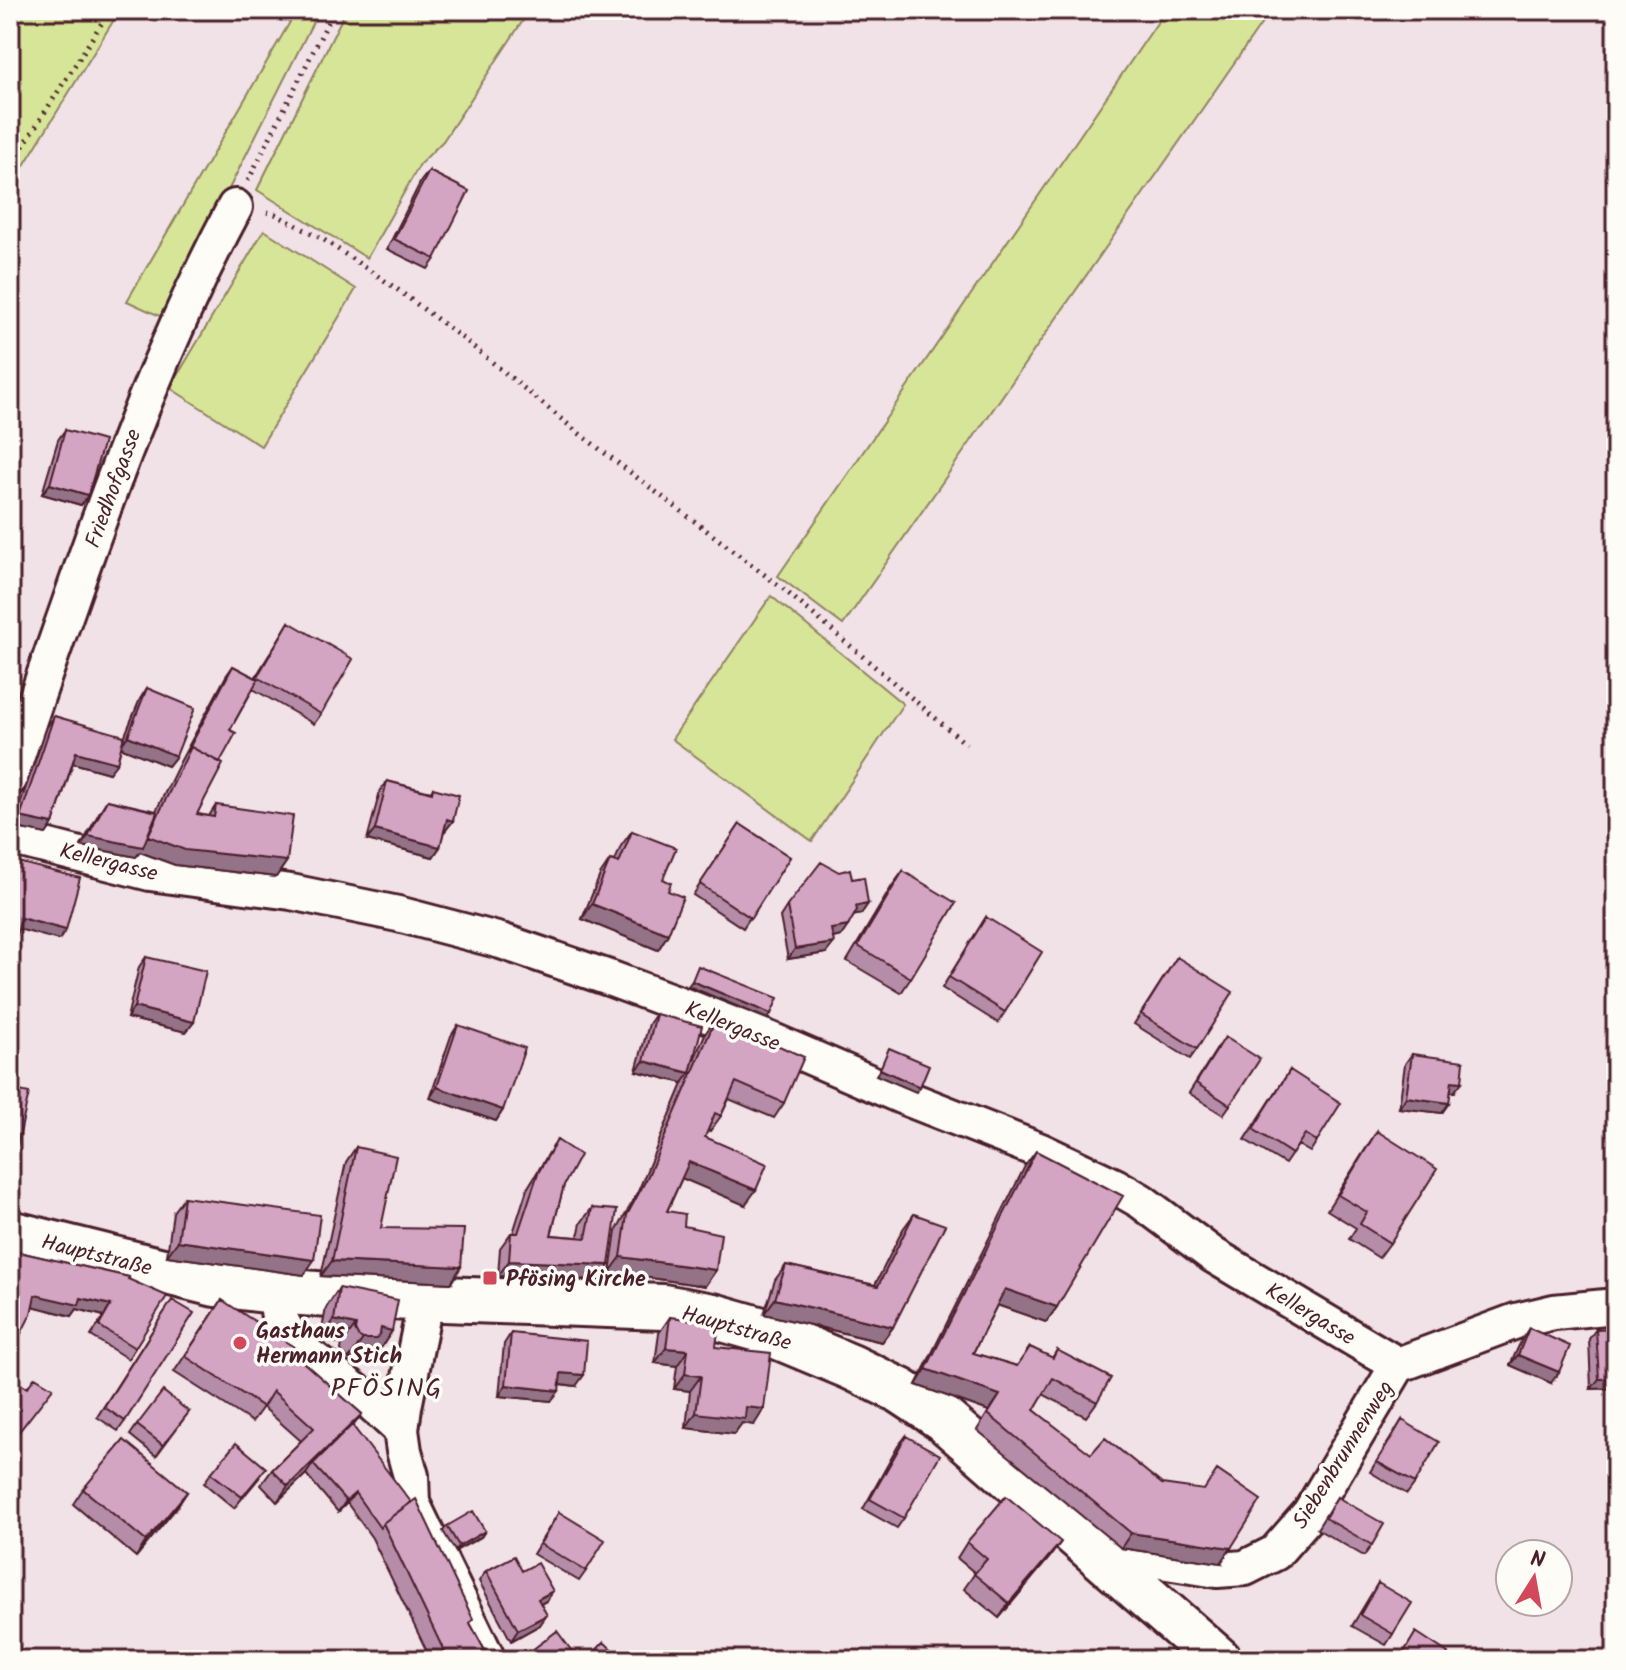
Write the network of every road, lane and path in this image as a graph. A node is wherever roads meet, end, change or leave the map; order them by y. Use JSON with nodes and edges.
{"nodes":[{"id":1,"x":110,"y":10,"type":"edge"},
{"id":2,"x":334,"y":10,"type":"edge"},
{"id":3,"x":10,"y":167,"type":"edge"},
{"id":4,"x":235,"y":207,"type":"junction"},
{"id":5,"x":966,"y":744,"type":"dead end"},
{"id":6,"x":10,"y":778,"type":"edge"},
{"id":7,"x":10,"y":837,"type":"edge"},
{"id":8,"x":10,"y":1233,"type":"edge"},
{"id":9,"x":275,"y":1291,"type":"junction"},
{"id":10,"x":426,"y":1298,"type":"junction"},
{"id":11,"x":1616,"y":1306,"type":"edge"},
{"id":12,"x":1398,"y":1365,"type":"junction"},
{"id":13,"x":401,"y":1430,"type":"junction"},
{"id":14,"x":1121,"y":1575,"type":"junction"},
{"id":15,"x":488,"y":1660,"type":"edge"},
{"id":16,"x":1219,"y":1660,"type":"edge"}],
"edges":[{"from":1,"to":3,"type":"path"},
{"from":2,"to":4,"type":"path"},
{"from":4,"to":5,"type":"path"},
{"from":4,"to":6,"type":"street","name":"Friedhofgasse"},
{"from":7,"to":12,"type":"street","name":"Kellergasse"},
{"from":8,"to":9,"type":"street","name":"Hauptstraße"},
{"from":9,"to":10,"type":"street","name":"Hauptstraße"},
{"from":9,"to":13,"type":"street"},
{"from":10,"to":13,"type":"street"},
{"from":10,"to":14,"type":"street","name":"Hauptstraße"},
{"from":11,"to":12,"type":"street","name":"Siebenbrunnenweg"},
{"from":12,"to":14,"type":"street","name":"Siebenbrunnenweg"},
{"from":13,"to":15,"type":"street"},
{"from":14,"to":16,"type":"street","name":"Hauptstraße"}]}
